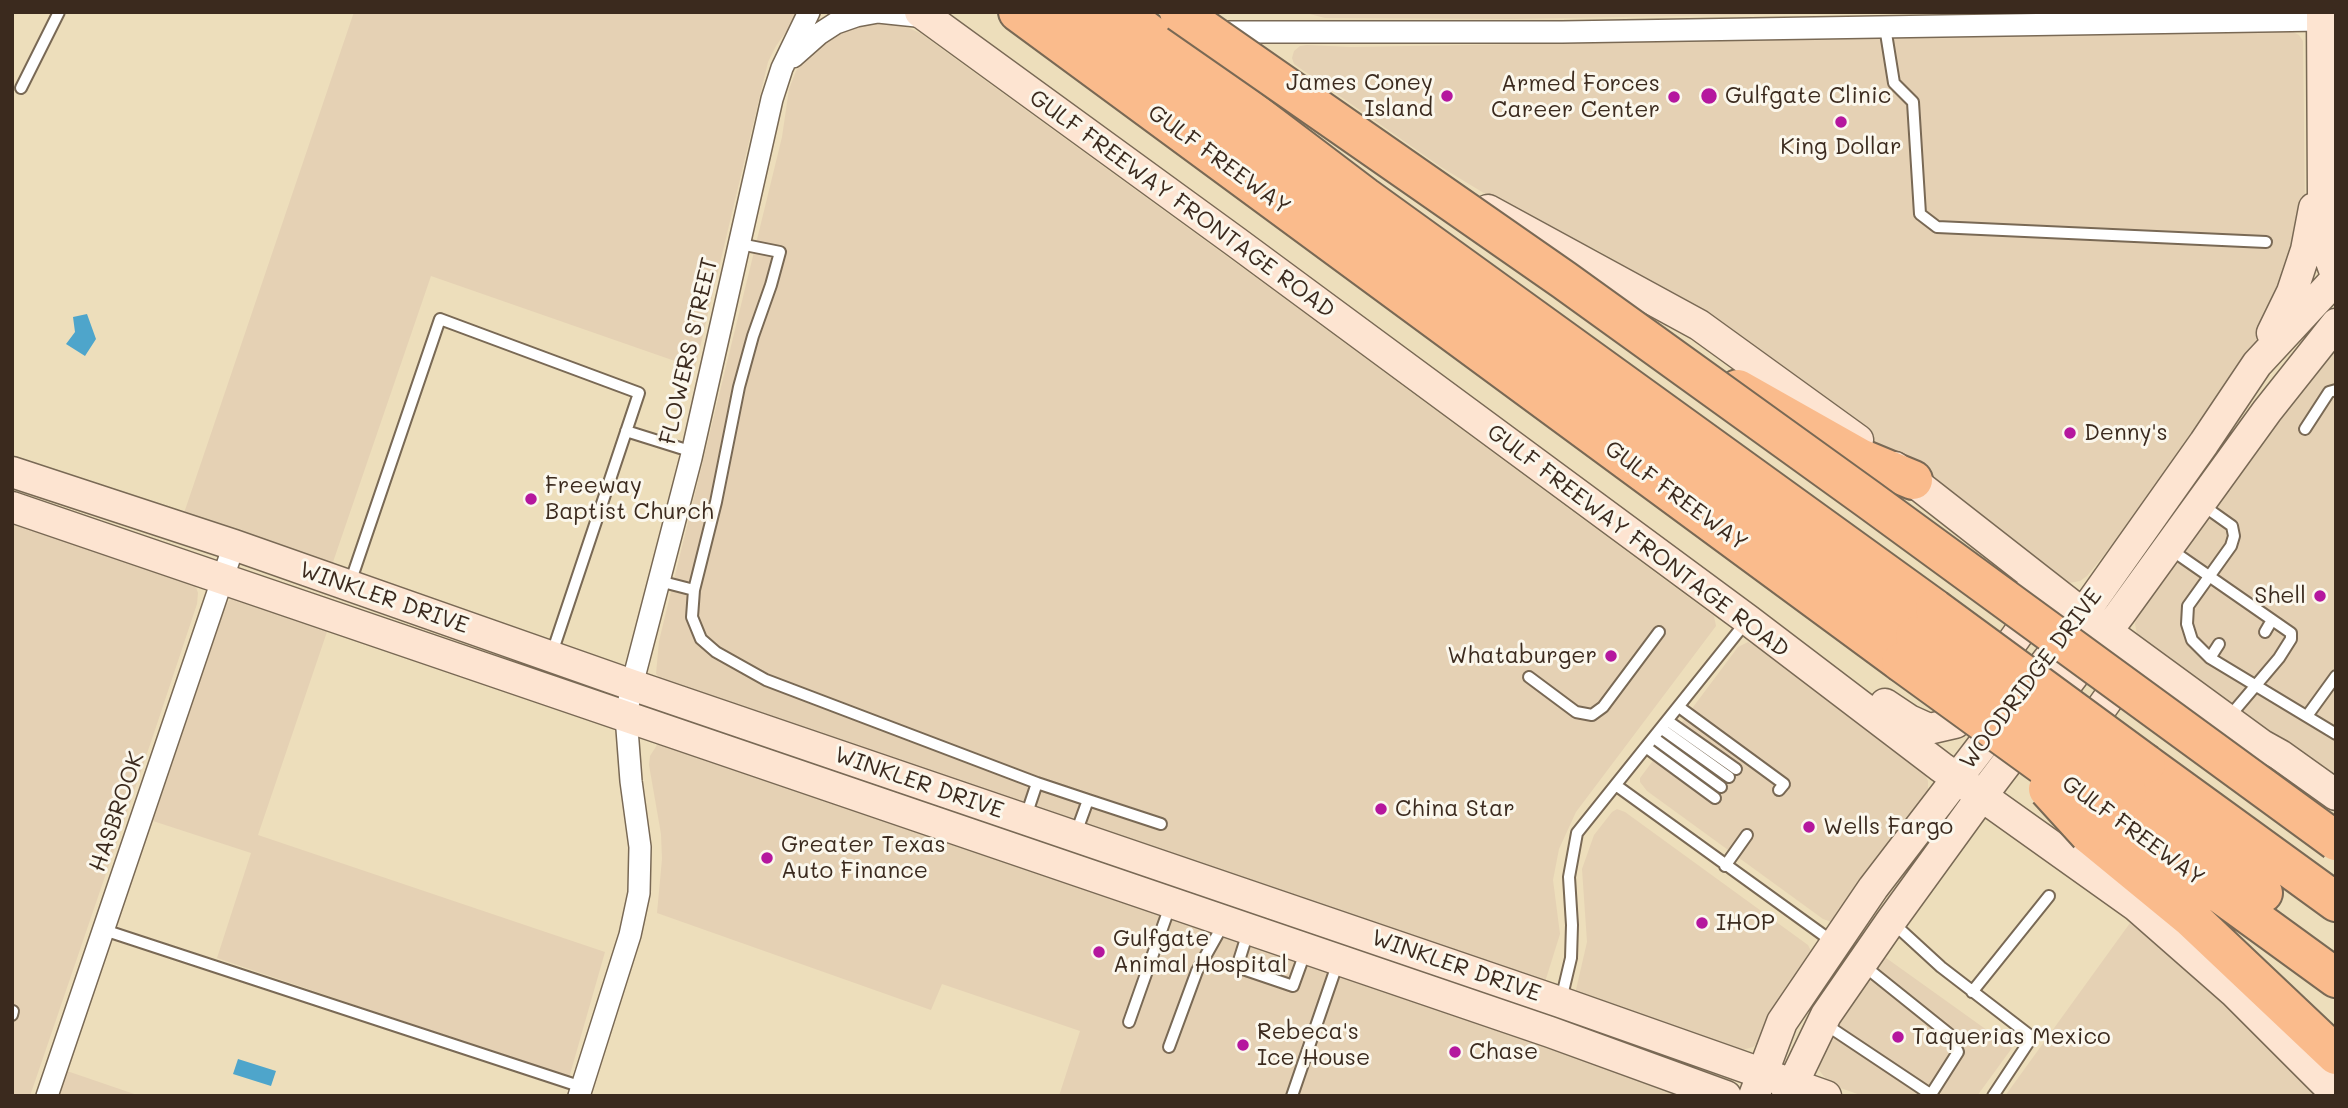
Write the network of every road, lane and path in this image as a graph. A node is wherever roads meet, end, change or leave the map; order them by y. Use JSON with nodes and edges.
{"nodes":[{"id":1,"x":59,"y":12,"type":"edge"},
{"id":2,"x":809,"y":12,"type":"edge"},
{"id":3,"x":1018,"y":12,"type":"edge"},
{"id":4,"x":1068,"y":12,"type":"edge"},
{"id":5,"x":1121,"y":12,"type":"edge"},
{"id":6,"x":1178,"y":12,"type":"edge"},
{"id":7,"x":1203,"y":12,"type":"edge"},
{"id":8,"x":923,"y":14,"type":"edge"},
{"id":9,"x":2322,"y":16,"type":"edge"},
{"id":10,"x":2027,"y":18,"type":"edge"},
{"id":11,"x":1885,"y":27,"type":"junction"},
{"id":12,"x":1229,"y":32,"type":"junction"},
{"id":13,"x":782,"y":68,"type":"junction"},
{"id":14,"x":21,"y":88,"type":"dead end"},
{"id":15,"x":2327,"y":194,"type":"edge"},
{"id":16,"x":1366,"y":197,"type":"junction"},
{"id":17,"x":2266,"y":242,"type":"dead end"},
{"id":18,"x":740,"y":243,"type":"junction"},
{"id":19,"x":2336,"y":277,"type":"edge"},
{"id":20,"x":2336,"y":324,"type":"edge"},
{"id":21,"x":2257,"y":364,"type":"junction"},
{"id":22,"x":2336,"y":390,"type":"edge"},
{"id":23,"x":2305,"y":429,"type":"dead end"},
{"id":24,"x":626,"y":431,"type":"junction"},
{"id":25,"x":693,"y":452,"type":"junction"},
{"id":26,"x":13,"y":473,"type":"edge"},
{"id":27,"x":1913,"y":480,"type":"junction"},
{"id":28,"x":2201,"y":504,"type":"junction"},
{"id":29,"x":12,"y":507,"type":"edge"},
{"id":30,"x":1978,"y":532,"type":"junction"},
{"id":31,"x":234,"y":545,"type":"junction"},
{"id":32,"x":2169,"y":548,"type":"junction"},
{"id":33,"x":2210,"y":576,"type":"junction"},
{"id":34,"x":225,"y":578,"type":"junction"},
{"id":35,"x":659,"y":581,"type":"junction"},
{"id":36,"x":349,"y":585,"type":"junction"},
{"id":37,"x":694,"y":590,"type":"junction"},
{"id":38,"x":2247,"y":603,"type":"junction"},
{"id":39,"x":2083,"y":614,"type":"junction"},
{"id":40,"x":2240,"y":614,"type":"dead end"},
{"id":41,"x":2272,"y":620,"type":"junction"},
{"id":42,"x":1751,"y":623,"type":"junction"},
{"id":43,"x":2108,"y":631,"type":"junction"},
{"id":44,"x":1659,"y":632,"type":"dead end"},
{"id":45,"x":2265,"y":632,"type":"dead end"},
{"id":46,"x":1917,"y":635,"type":"junction"},
{"id":47,"x":2219,"y":644,"type":"dead end"},
{"id":48,"x":551,"y":656,"type":"junction"},
{"id":49,"x":2210,"y":658,"type":"junction"},
{"id":50,"x":2244,"y":662,"type":"dead end"},
{"id":51,"x":2236,"y":674,"type":"junction"},
{"id":52,"x":2336,"y":676,"type":"edge"},
{"id":53,"x":1529,"y":677,"type":"dead end"},
{"id":54,"x":632,"y":685,"type":"junction"},
{"id":55,"x":2255,"y":685,"type":"junction"},
{"id":56,"x":1679,"y":707,"type":"junction"},
{"id":57,"x":626,"y":716,"type":"junction"},
{"id":58,"x":2307,"y":716,"type":"junction"},
{"id":59,"x":2227,"y":719,"type":"junction"},
{"id":60,"x":1665,"y":725,"type":"junction"},
{"id":61,"x":2334,"y":730,"type":"edge"},
{"id":62,"x":1651,"y":743,"type":"junction"},
{"id":63,"x":2262,"y":745,"type":"junction"},
{"id":64,"x":1732,"y":773,"type":"dead end"},
{"id":65,"x":1955,"y":778,"type":"junction"},
{"id":66,"x":1037,"y":783,"type":"junction"},
{"id":67,"x":1616,"y":786,"type":"junction"},
{"id":68,"x":1721,"y":787,"type":"dead end"},
{"id":69,"x":1779,"y":790,"type":"dead end"},
{"id":70,"x":2336,"y":796,"type":"edge"},
{"id":71,"x":1981,"y":797,"type":"junction"},
{"id":72,"x":1715,"y":798,"type":"dead end"},
{"id":73,"x":970,"y":800,"type":"junction"},
{"id":74,"x":1088,"y":800,"type":"junction"},
{"id":75,"x":2109,"y":813,"type":"junction"},
{"id":76,"x":1025,"y":819,"type":"junction"},
{"id":77,"x":1161,"y":824,"type":"dead end"},
{"id":78,"x":959,"y":830,"type":"junction"},
{"id":79,"x":1747,"y":835,"type":"dead end"},
{"id":80,"x":1075,"y":836,"type":"junction"},
{"id":81,"x":2336,"y":841,"type":"edge"},
{"id":82,"x":1725,"y":866,"type":"junction"},
{"id":83,"x":1209,"y":882,"type":"junction"},
{"id":84,"x":2207,"y":885,"type":"junction"},
{"id":85,"x":2049,"y":896,"type":"dead end"},
{"id":86,"x":2336,"y":902,"type":"edge"},
{"id":87,"x":1184,"y":907,"type":"junction"},
{"id":88,"x":1891,"y":921,"type":"junction"},
{"id":89,"x":1237,"y":925,"type":"junction"},
{"id":90,"x":104,"y":930,"type":"junction"},
{"id":91,"x":1835,"y":943,"type":"junction"},
{"id":92,"x":2336,"y":947,"type":"edge"},
{"id":93,"x":1306,"y":948,"type":"junction"},
{"id":94,"x":1434,"y":959,"type":"junction"},
{"id":95,"x":1339,"y":960,"type":"junction"},
{"id":96,"x":1861,"y":964,"type":"junction"},
{"id":97,"x":1485,"y":976,"type":"junction"},
{"id":98,"x":2336,"y":978,"type":"edge"},
{"id":99,"x":1972,"y":992,"type":"junction"},
{"id":100,"x":1560,"y":1002,"type":"junction"},
{"id":101,"x":1474,"y":1006,"type":"junction"},
{"id":102,"x":2336,"y":1007,"type":"edge"},
{"id":103,"x":1129,"y":1022,"type":"dead end"},
{"id":104,"x":1822,"y":1022,"type":"junction"},
{"id":105,"x":1550,"y":1032,"type":"junction"},
{"id":106,"x":1169,"y":1048,"type":"dead end"},
{"id":107,"x":2336,"y":1055,"type":"edge"},
{"id":108,"x":1758,"y":1085,"type":"edge"},
{"id":109,"x":1789,"y":1090,"type":"edge"},
{"id":110,"x":581,"y":1093,"type":"edge"},
{"id":111,"x":2336,"y":1094,"type":"edge"},
{"id":112,"x":1930,"y":1095,"type":"edge"},
{"id":113,"x":47,"y":1096,"type":"edge"},
{"id":114,"x":1292,"y":1096,"type":"edge"},
{"id":115,"x":1726,"y":1096,"type":"edge"},
{"id":116,"x":1826,"y":1096,"type":"edge"},
{"id":117,"x":1993,"y":1096,"type":"edge"}],
"edges":[{"from":1,"to":14,"type":"lane"},
{"from":2,"to":13,"type":"street","name":"FLOWERS STREET"},
{"from":3,"to":46,"type":"highway","name":"GULF FREEWAY"},
{"from":4,"to":46,"type":"highway","name":"GULF FREEWAY"},
{"from":5,"to":16,"type":"highway","name":"GULF FREEWAY"},
{"from":6,"to":81,"type":"highway","bridge":true},
{"from":7,"to":12,"type":"main road"},
{"from":8,"to":13,"type":"street","name":"FLOWERS STREET"},
{"from":8,"to":42,"type":"main road","name":"GULF FREEWAY FRONTAGE ROAD"},
{"from":9,"to":10,"type":"street"},
{"from":9,"to":15,"type":"main road"},
{"from":10,"to":11,"type":"street"},
{"from":11,"to":12,"type":"street"},
{"from":11,"to":17,"type":"lane"},
{"from":12,"to":27,"type":"main road"},
{"from":13,"to":18,"type":"street","name":"FLOWERS STREET"},
{"from":15,"to":19,"type":"main road"},
{"from":15,"to":21,"type":"main road"},
{"from":16,"to":27,"type":"highway"},
{"from":16,"to":46,"type":"highway","name":"GULF FREEWAY"},
{"from":18,"to":25,"type":"street","name":"FLOWERS STREET"},
{"from":18,"to":37,"type":"lane"},
{"from":19,"to":21,"type":"main road","name":"WOODRIDGE DRIVE"},
{"from":20,"to":28,"type":"main road","name":"WOODRIDGE DRIVE"},
{"from":21,"to":39,"type":"main road","name":"WOODRIDGE DRIVE"},
{"from":22,"to":23,"type":"lane"},
{"from":24,"to":25,"type":"lane"},
{"from":24,"to":36,"type":"lane"},
{"from":24,"to":48,"type":"lane"},
{"from":25,"to":35,"type":"street","name":"FLOWERS STREET"},
{"from":26,"to":31,"type":"main road","name":"WINKLER DRIVE"},
{"from":27,"to":30,"type":"main road"},
{"from":28,"to":32,"type":"main road","name":"WOODRIDGE DRIVE"},
{"from":28,"to":33,"type":"lane"},
{"from":29,"to":34,"type":"main road","name":"WINKLER DRIVE"},
{"from":30,"to":39,"type":"main road"},
{"from":30,"to":42,"type":"main road"},
{"from":31,"to":34,"type":"street","name":"HASBROOK"},
{"from":31,"to":36,"type":"main road","name":"WINKLER DRIVE"},
{"from":32,"to":33,"type":"lane"},
{"from":32,"to":43,"type":"main road","name":"WOODRIDGE DRIVE"},
{"from":33,"to":38,"type":"lane"},
{"from":33,"to":49,"type":"lane"},
{"from":34,"to":57,"type":"main road","name":"WINKLER DRIVE"},
{"from":34,"to":90,"type":"street","name":"HASBROOK"},
{"from":35,"to":37,"type":"lane"},
{"from":35,"to":54,"type":"street","name":"FLOWERS STREET"},
{"from":36,"to":48,"type":"main road","name":"WINKLER DRIVE"},
{"from":37,"to":66,"type":"lane"},
{"from":38,"to":40,"type":"lane"},
{"from":38,"to":41,"type":"lane"},
{"from":39,"to":43,"type":"main road"},
{"from":39,"to":65,"type":"main road","name":"WOODRIDGE DRIVE"},
{"from":41,"to":45,"type":"lane"},
{"from":41,"to":55,"type":"lane"},
{"from":42,"to":56,"type":"lane"},
{"from":42,"to":65,"type":"main road","name":"GULF FREEWAY FRONTAGE ROAD"},
{"from":43,"to":59,"type":"main road"},
{"from":43,"to":71,"type":"main road","name":"WOODRIDGE DRIVE"},
{"from":44,"to":53,"type":"lane"},
{"from":46,"to":75,"type":"highway","name":"GULF FREEWAY","bridge":true},
{"from":46,"to":75,"type":"highway","name":"GULF FREEWAY","bridge":true},
{"from":47,"to":49,"type":"lane"},
{"from":48,"to":54,"type":"main road","name":"WINKLER DRIVE"},
{"from":49,"to":51,"type":"lane"},
{"from":50,"to":51,"type":"lane"},
{"from":51,"to":55,"type":"lane"},
{"from":52,"to":58,"type":"lane"},
{"from":54,"to":57,"type":"street","name":"FLOWERS STREET"},
{"from":54,"to":73,"type":"main road","name":"WINKLER DRIVE"},
{"from":55,"to":58,"type":"lane"},
{"from":55,"to":59,"type":"lane"},
{"from":56,"to":60,"type":"lane"},
{"from":56,"to":69,"type":"lane"},
{"from":57,"to":78,"type":"main road","name":"WINKLER DRIVE"},
{"from":57,"to":110,"type":"street","name":"FLOWERS STREET"},
{"from":58,"to":61,"type":"lane"},
{"from":59,"to":63,"type":"main road"},
{"from":60,"to":62,"type":"lane"},
{"from":60,"to":64,"type":"lane"},
{"from":62,"to":67,"type":"lane"},
{"from":62,"to":68,"type":"lane"},
{"from":62,"to":72,"type":"lane"},
{"from":63,"to":70,"type":"main road"},
{"from":63,"to":75,"type":"main road"},
{"from":65,"to":71,"type":"main road","name":"GULF FREEWAY FRONTAGE ROAD"},
{"from":65,"to":91,"type":"main road","name":"WOODRIDGE DRIVE"},
{"from":66,"to":74,"type":"lane"},
{"from":66,"to":76,"type":"lane"},
{"from":67,"to":82,"type":"lane"},
{"from":67,"to":100,"type":"lane"},
{"from":71,"to":75,"type":"main road","name":"GULF FREEWAY FRONTAGE ROAD"},
{"from":71,"to":88,"type":"main road","name":"WOODRIDGE DRIVE"},
{"from":73,"to":76,"type":"main road","name":"WINKLER DRIVE"},
{"from":73,"to":78,"type":"main road"},
{"from":74,"to":77,"type":"lane"},
{"from":74,"to":80,"type":"lane"},
{"from":75,"to":84,"type":"highway","name":"GULF FREEWAY"},
{"from":75,"to":86,"type":"highway","name":"GULF FREEWAY"},
{"from":75,"to":92,"type":"highway","name":"GULF FREEWAY"},
{"from":75,"to":107,"type":"highway"},
{"from":75,"to":111,"type":"main road","name":"GULF FREEWAY FRONTAGE ROAD"},
{"from":76,"to":80,"type":"main road","name":"WINKLER DRIVE"},
{"from":78,"to":87,"type":"main road","name":"WINKLER DRIVE"},
{"from":79,"to":82,"type":"lane"},
{"from":80,"to":83,"type":"main road","name":"WINKLER DRIVE"},
{"from":82,"to":91,"type":"lane"},
{"from":83,"to":87,"type":"main road"},
{"from":83,"to":94,"type":"main road","name":"WINKLER DRIVE"},
{"from":84,"to":98,"type":"highway","name":"GULF FREEWAY"},
{"from":84,"to":102,"type":"highway"},
{"from":85,"to":99,"type":"lane"},
{"from":87,"to":89,"type":"main road","name":"WINKLER DRIVE"},
{"from":87,"to":103,"type":"lane"},
{"from":88,"to":96,"type":"main road","name":"WOODRIDGE DRIVE"},
{"from":88,"to":99,"type":"lane"},
{"from":89,"to":93,"type":"main road","name":"WINKLER DRIVE"},
{"from":89,"to":93,"type":"lane"},
{"from":89,"to":106,"type":"lane"},
{"from":90,"to":110,"type":"lane"},
{"from":90,"to":113,"type":"street","name":"HASBROOK"},
{"from":91,"to":108,"type":"main road","name":"WOODRIDGE DRIVE"},
{"from":93,"to":95,"type":"main road","name":"WINKLER DRIVE"},
{"from":94,"to":95,"type":"main road"},
{"from":94,"to":97,"type":"main road","name":"WINKLER DRIVE"},
{"from":95,"to":101,"type":"main road","name":"WINKLER DRIVE"},
{"from":95,"to":114,"type":"lane"},
{"from":96,"to":104,"type":"main road","name":"WOODRIDGE DRIVE"},
{"from":96,"to":112,"type":"lane"},
{"from":97,"to":100,"type":"main road","name":"WINKLER DRIVE"},
{"from":97,"to":101,"type":"main road"},
{"from":99,"to":117,"type":"lane"},
{"from":100,"to":105,"type":"main road"},
{"from":100,"to":108,"type":"main road","name":"WINKLER DRIVE"},
{"from":101,"to":105,"type":"main road","name":"WINKLER DRIVE"},
{"from":104,"to":109,"type":"main road","name":"WOODRIDGE DRIVE"},
{"from":104,"to":112,"type":"lane"},
{"from":105,"to":115,"type":"main road","name":"WINKLER DRIVE"},
{"from":108,"to":109,"type":"main road","name":"WINKLER DRIVE"},
{"from":109,"to":116,"type":"main road","name":"WINKLER DRIVE"}]}
